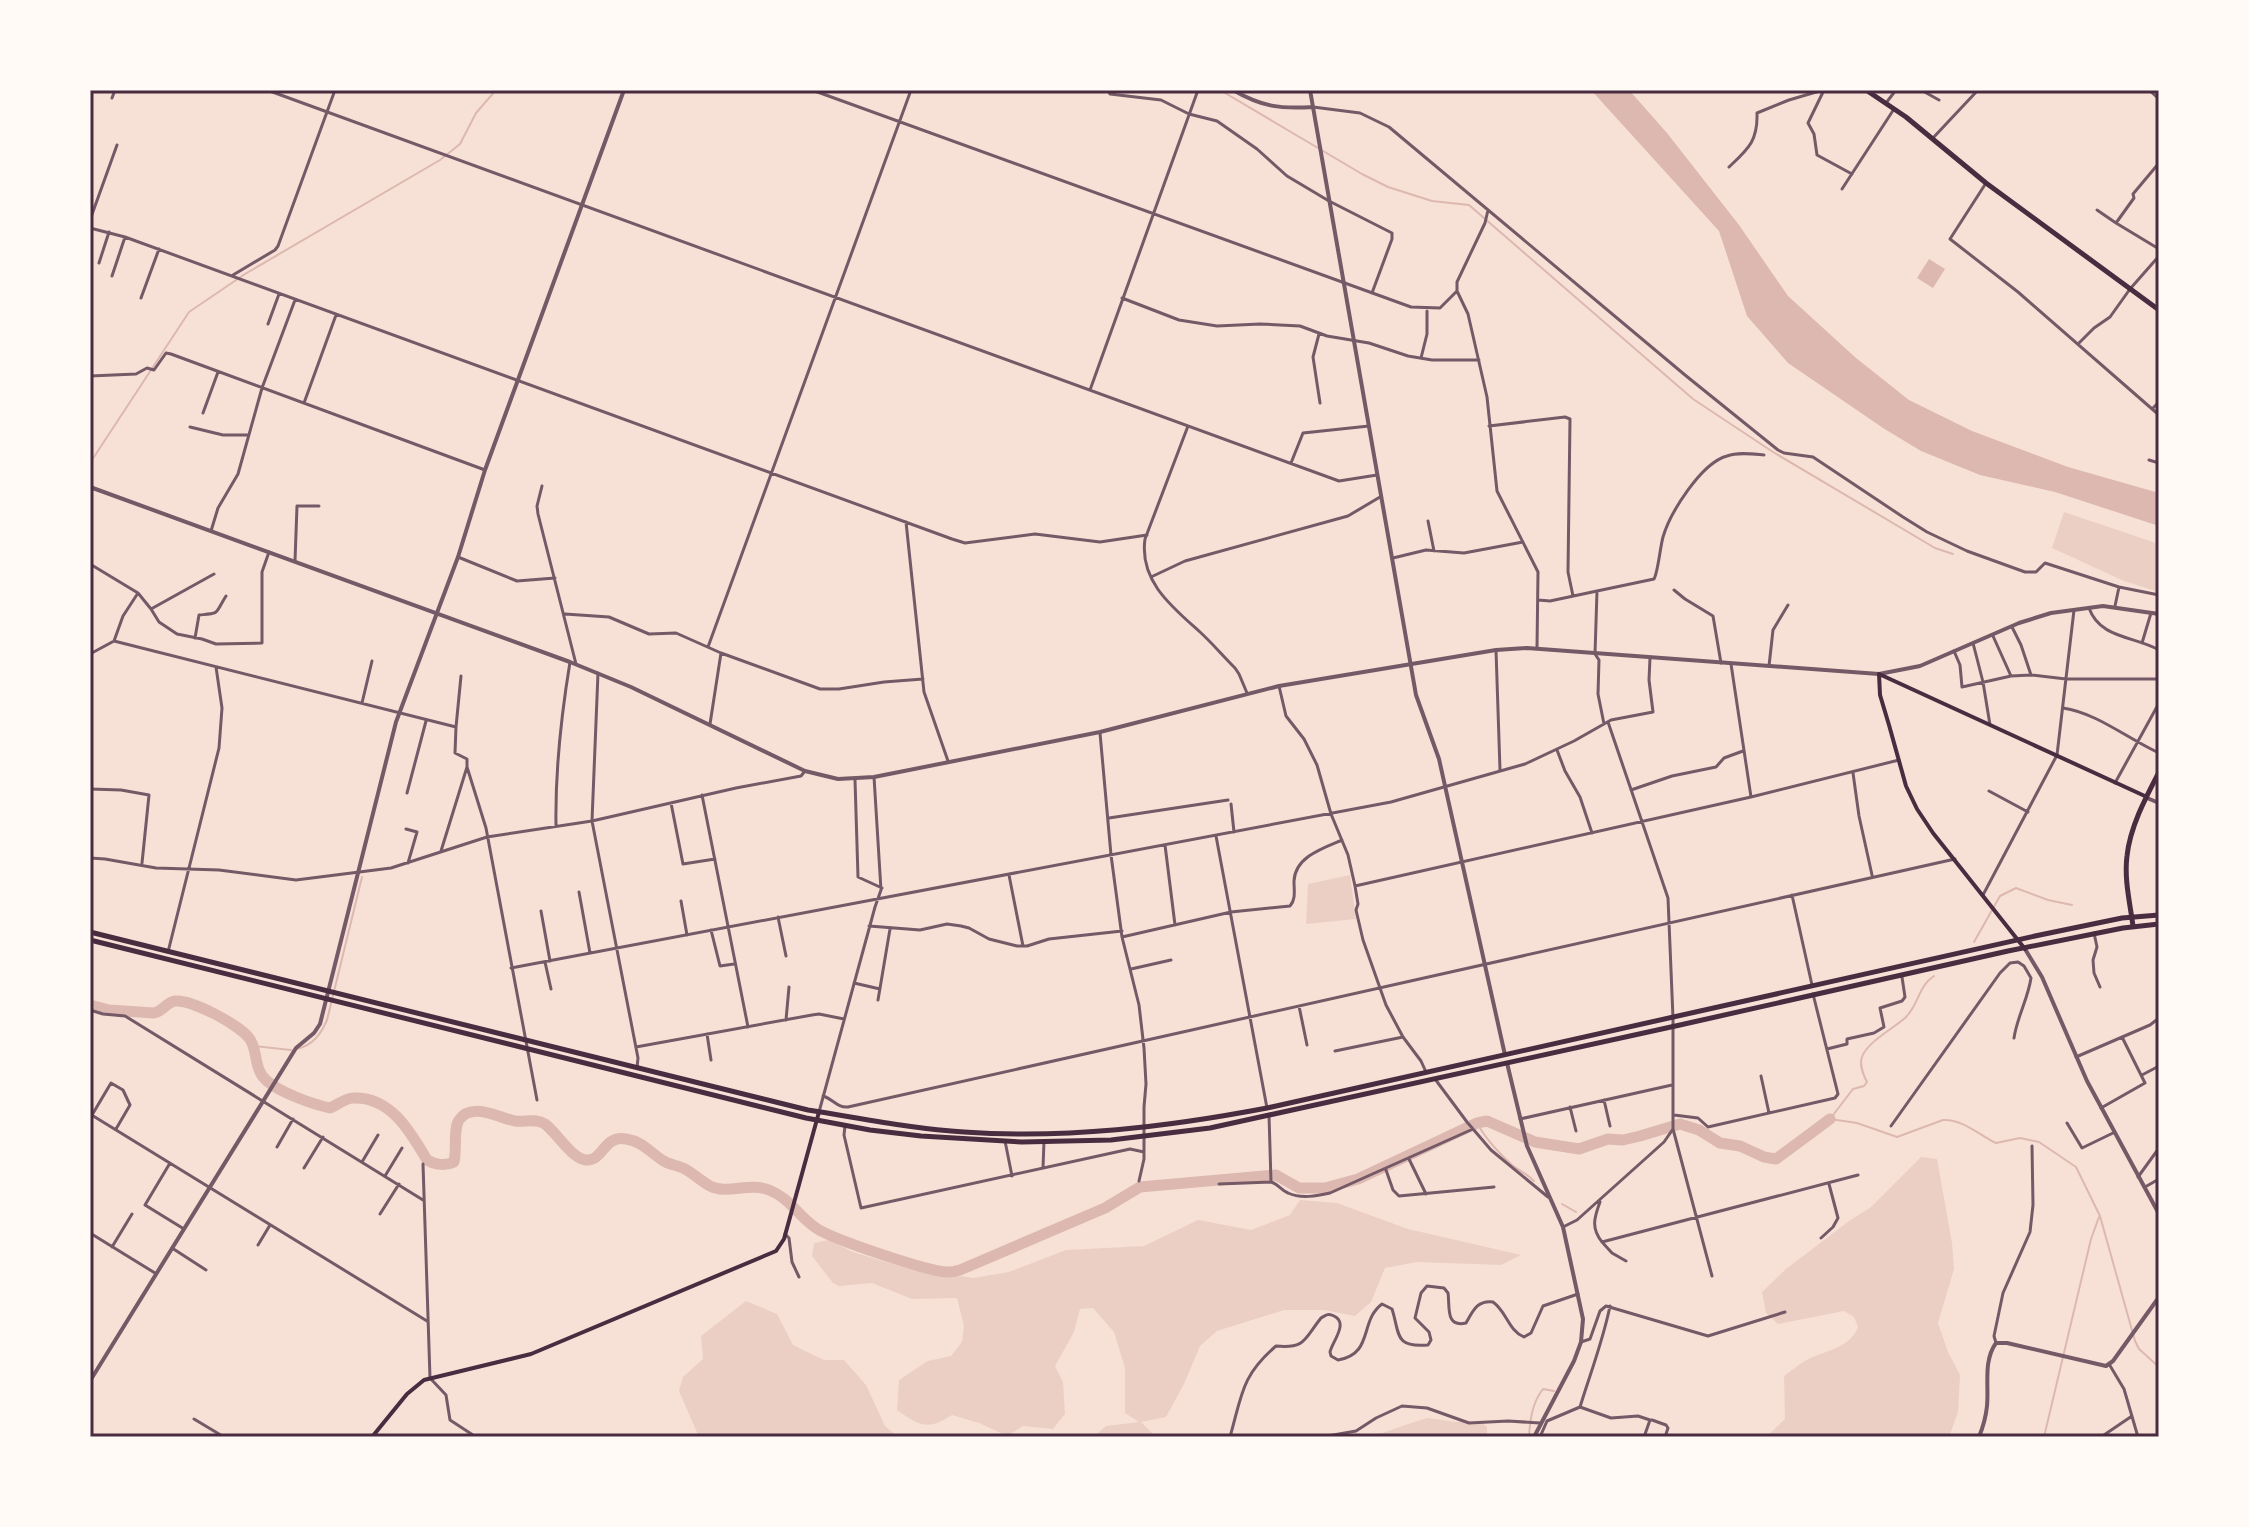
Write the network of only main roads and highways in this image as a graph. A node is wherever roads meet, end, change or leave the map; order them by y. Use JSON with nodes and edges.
{"nodes":[{"id":1,"x":1866,"y":90,"type":"edge"},
{"id":2,"x":2159,"y":310,"type":"edge"},
{"id":3,"x":2159,"y":772,"type":"edge"},
{"id":4,"x":2147,"y":797,"type":"junction"},
{"id":5,"x":2159,"y":915,"type":"edge"},
{"id":6,"x":2132,"y":917,"type":"junction"},
{"id":7,"x":2159,"y":924,"type":"edge"},
{"id":8,"x":2133,"y":926,"type":"junction"},
{"id":9,"x":90,"y":932,"type":"edge"},
{"id":10,"x":90,"y":940,"type":"edge"},
{"id":11,"x":2018,"y":940,"type":"junction"},
{"id":12,"x":2025,"y":949,"type":"junction"},
{"id":13,"x":1813,"y":990,"type":"junction"},
{"id":14,"x":1268,"y":1111,"type":"junction"},
{"id":15,"x":819,"y":1112,"type":"junction"},
{"id":16,"x":816,"y":1121,"type":"junction"},
{"id":17,"x":372,"y":1437,"type":"edge"}],
"edges":[{"from":1,"to":2,"type":"main road"},
{"from":3,"to":4,"type":"main road"},
{"from":4,"to":6,"type":"main road"},
{"from":4,"to":11,"type":"main road"},
{"from":5,"to":6,"type":"main road"},
{"from":6,"to":8,"type":"main road"},
{"from":6,"to":11,"type":"main road"},
{"from":7,"to":8,"type":"main road"},
{"from":8,"to":12,"type":"main road"},
{"from":9,"to":15,"type":"main road"},
{"from":10,"to":16,"type":"main road"},
{"from":11,"to":12,"type":"main road"},
{"from":11,"to":13,"type":"main road"},
{"from":12,"to":13,"type":"main road"},
{"from":13,"to":14,"type":"main road"},
{"from":13,"to":14,"type":"main road"},
{"from":14,"to":15,"type":"main road"},
{"from":14,"to":16,"type":"main road"},
{"from":15,"to":16,"type":"main road"},
{"from":16,"to":17,"type":"main road"}]}
